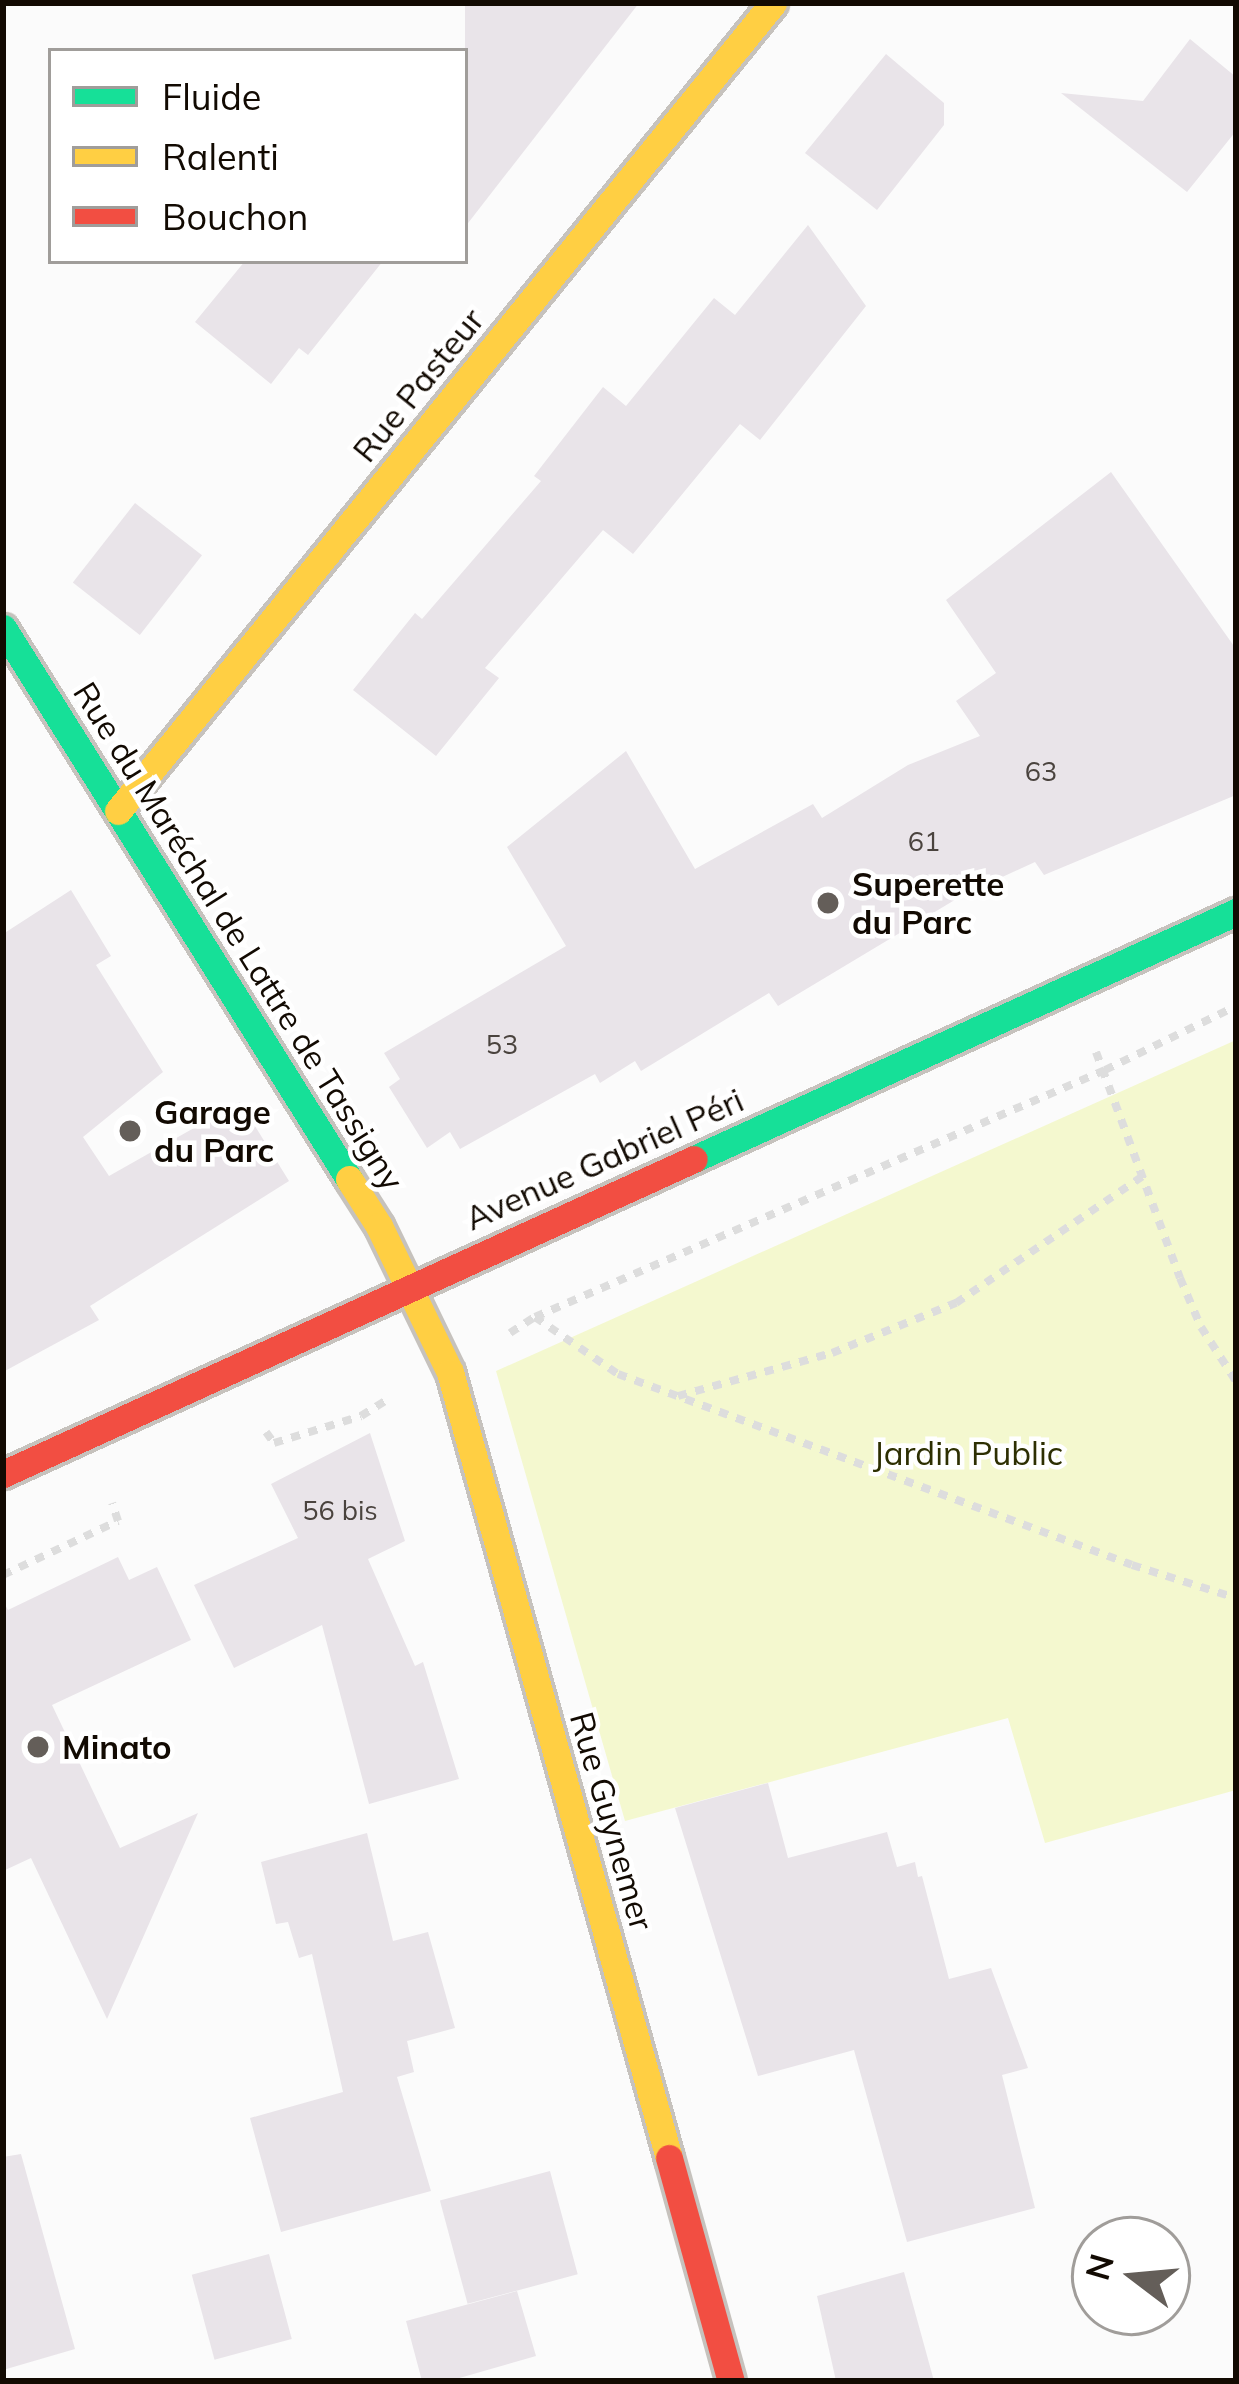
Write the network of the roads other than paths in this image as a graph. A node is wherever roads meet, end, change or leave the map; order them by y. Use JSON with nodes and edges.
{"nodes":[{"id":1,"x":773,"y":3,"type":"edge"},
{"id":2,"x":3,"y":628,"type":"edge"},
{"id":3,"x":118,"y":812,"type":"junction"},
{"id":4,"x":1236,"y":912,"type":"edge"},
{"id":5,"x":407,"y":1287,"type":"junction"},
{"id":6,"x":3,"y":1474,"type":"edge"},
{"id":7,"x":731,"y":2381,"type":"edge"}],
"edges":[{"from":1,"to":3,"type":"street","name":"Rue Pasteur"},
{"from":2,"to":3,"type":"street","name":"Rue du Maréchal de Lattre de Tassigny"},
{"from":3,"to":5,"type":"street","name":"Rue du Maréchal de Lattre de Tassigny"},
{"from":4,"to":5,"type":"street","name":"Avenue Gabriel Péri"},
{"from":5,"to":6,"type":"street","name":"Avenue Gabriel Péri"},
{"from":5,"to":7,"type":"street","name":"Rue Guynemer"}]}
